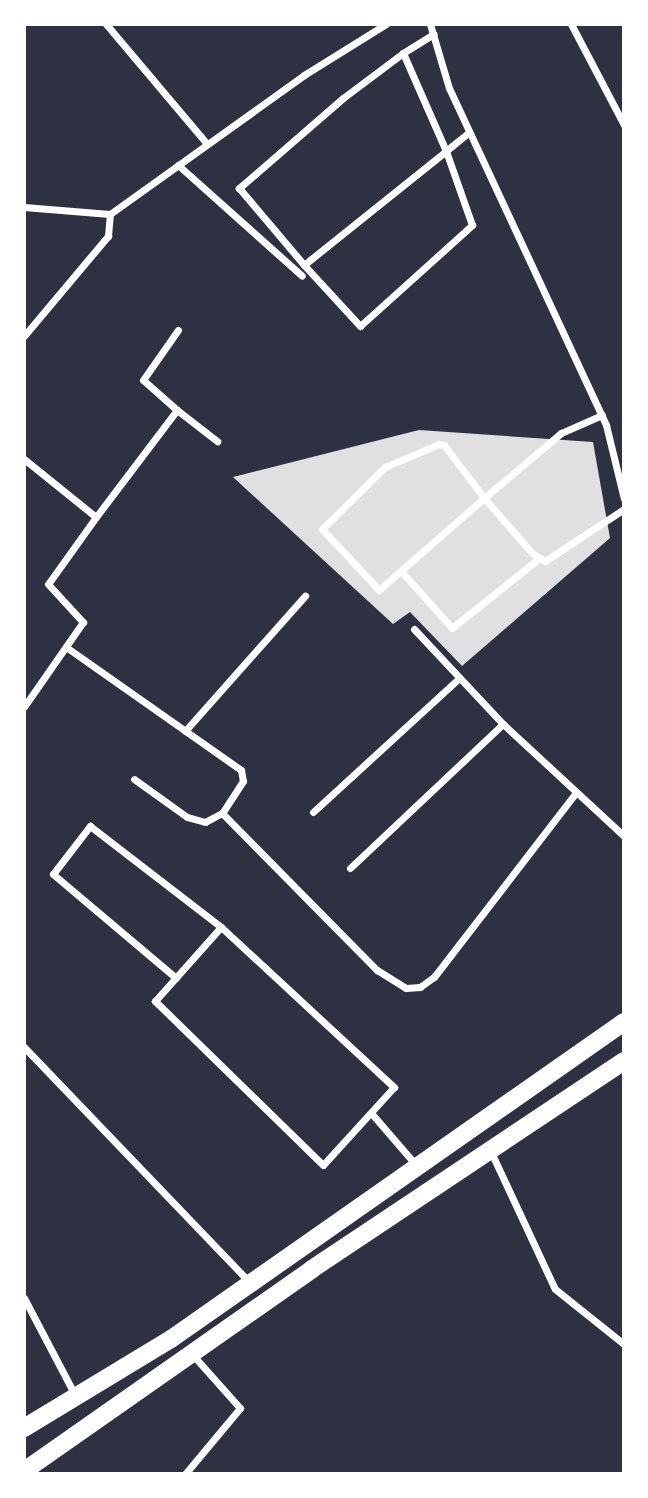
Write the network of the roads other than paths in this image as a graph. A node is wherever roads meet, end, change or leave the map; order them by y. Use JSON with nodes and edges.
{"nodes":[{"id":1,"x":106,"y":24,"type":"edge"},
{"id":2,"x":386,"y":24,"type":"edge"},
{"id":3,"x":430,"y":24,"type":"edge"},
{"id":4,"x":570,"y":24,"type":"edge"},
{"id":5,"x":433,"y":34,"type":"junction"},
{"id":6,"x":403,"y":53,"type":"junction"},
{"id":7,"x":624,"y":124,"type":"edge"},
{"id":8,"x":469,"y":132,"type":"junction"},
{"id":9,"x":207,"y":144,"type":"junction"},
{"id":10,"x":446,"y":151,"type":"junction"},
{"id":11,"x":178,"y":165,"type":"junction"},
{"id":12,"x":24,"y":206,"type":"edge"},
{"id":13,"x":110,"y":215,"type":"junction"},
{"id":14,"x":304,"y":265,"type":"junction"},
{"id":15,"x":302,"y":276,"type":"dead end"},
{"id":16,"x":178,"y":330,"type":"dead end"},
{"id":17,"x":24,"y":336,"type":"edge"},
{"id":18,"x":177,"y":410,"type":"junction"},
{"id":19,"x":602,"y":415,"type":"junction"},
{"id":20,"x":218,"y":441,"type":"dead end"},
{"id":21,"x":24,"y":459,"type":"edge"},
{"id":22,"x":484,"y":498,"type":"junction"},
{"id":23,"x":624,"y":499,"type":"edge"},
{"id":24,"x":624,"y":509,"type":"edge"},
{"id":25,"x":96,"y":517,"type":"junction"},
{"id":26,"x":538,"y":559,"type":"junction"},
{"id":27,"x":401,"y":571,"type":"junction"},
{"id":28,"x":305,"y":596,"type":"dead end"},
{"id":29,"x":414,"y":629,"type":"dead end"},
{"id":30,"x":66,"y":647,"type":"junction"},
{"id":31,"x":459,"y":678,"type":"junction"},
{"id":32,"x":24,"y":707,"type":"edge"},
{"id":33,"x":503,"y":724,"type":"junction"},
{"id":34,"x":185,"y":731,"type":"junction"},
{"id":35,"x":134,"y":779,"type":"dead end"},
{"id":36,"x":575,"y":794,"type":"junction"},
{"id":37,"x":222,"y":813,"type":"junction"},
{"id":38,"x":313,"y":813,"type":"dead end"},
{"id":39,"x":624,"y":836,"type":"edge"},
{"id":40,"x":351,"y":868,"type":"dead end"},
{"id":41,"x":221,"y":927,"type":"junction"},
{"id":42,"x":176,"y":978,"type":"junction"},
{"id":43,"x":624,"y":1022,"type":"edge"},
{"id":44,"x":24,"y":1047,"type":"edge"},
{"id":45,"x":624,"y":1061,"type":"edge"},
{"id":46,"x":372,"y":1114,"type":"junction"},
{"id":47,"x":489,"y":1148,"type":"junction"},
{"id":48,"x":416,"y":1166,"type":"junction"},
{"id":49,"x":250,"y":1283,"type":"junction"},
{"id":50,"x":24,"y":1298,"type":"edge"},
{"id":51,"x":624,"y":1345,"type":"edge"},
{"id":52,"x":191,"y":1353,"type":"junction"},
{"id":53,"x":76,"y":1397,"type":"junction"},
{"id":54,"x":26,"y":1424,"type":"edge"},
{"id":55,"x":24,"y":1471,"type":"edge"},
{"id":56,"x":185,"y":1474,"type":"edge"}],
"edges":[{"from":1,"to":9,"type":"street"},
{"from":2,"to":9,"type":"street"},
{"from":3,"to":5,"type":"street"},
{"from":4,"to":7,"type":"street"},
{"from":5,"to":6,"type":"street"},
{"from":5,"to":8,"type":"street"},
{"from":6,"to":10,"type":"street"},
{"from":6,"to":14,"type":"street"},
{"from":8,"to":10,"type":"street"},
{"from":8,"to":19,"type":"street"},
{"from":9,"to":11,"type":"street"},
{"from":10,"to":14,"type":"street"},
{"from":10,"to":14,"type":"street"},
{"from":11,"to":13,"type":"street"},
{"from":11,"to":15,"type":"street"},
{"from":12,"to":13,"type":"street"},
{"from":13,"to":17,"type":"street"},
{"from":16,"to":18,"type":"street"},
{"from":18,"to":20,"type":"street"},
{"from":18,"to":25,"type":"street"},
{"from":19,"to":22,"type":"street"},
{"from":19,"to":23,"type":"street"},
{"from":21,"to":25,"type":"street"},
{"from":22,"to":26,"type":"street"},
{"from":22,"to":27,"type":"street"},
{"from":22,"to":27,"type":"street"},
{"from":24,"to":26,"type":"street"},
{"from":25,"to":30,"type":"street"},
{"from":26,"to":27,"type":"street"},
{"from":28,"to":34,"type":"street"},
{"from":29,"to":31,"type":"street"},
{"from":30,"to":32,"type":"street"},
{"from":30,"to":34,"type":"street"},
{"from":31,"to":33,"type":"street"},
{"from":31,"to":38,"type":"street"},
{"from":33,"to":36,"type":"street"},
{"from":33,"to":40,"type":"street"},
{"from":34,"to":37,"type":"street"},
{"from":35,"to":37,"type":"street"},
{"from":36,"to":37,"type":"street"},
{"from":36,"to":39,"type":"street"},
{"from":41,"to":42,"type":"street"},
{"from":41,"to":42,"type":"street"},
{"from":41,"to":46,"type":"street"},
{"from":42,"to":46,"type":"street"},
{"from":43,"to":48,"type":"main road"},
{"from":44,"to":49,"type":"street"},
{"from":45,"to":47,"type":"main road"},
{"from":46,"to":48,"type":"street"},
{"from":47,"to":51,"type":"street"},
{"from":47,"to":52,"type":"main road"},
{"from":48,"to":49,"type":"main road"},
{"from":49,"to":53,"type":"main road"},
{"from":50,"to":53,"type":"street"},
{"from":52,"to":55,"type":"main road"},
{"from":52,"to":56,"type":"street"},
{"from":53,"to":54,"type":"main road"}]}
